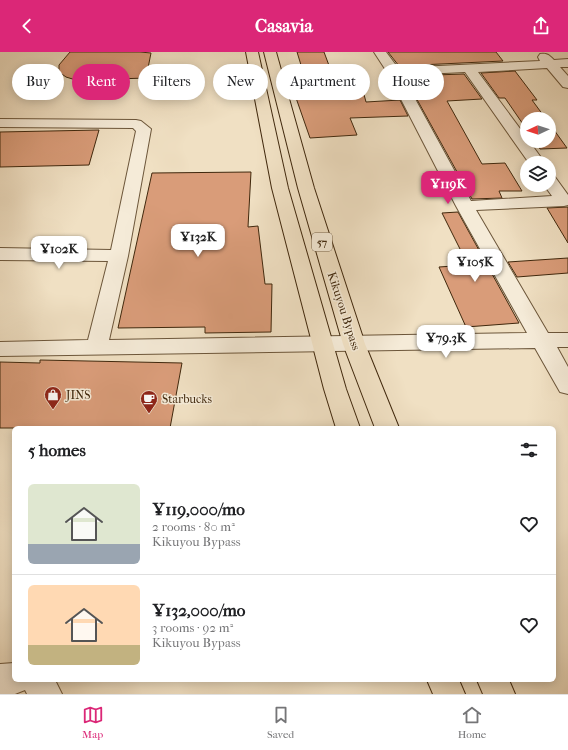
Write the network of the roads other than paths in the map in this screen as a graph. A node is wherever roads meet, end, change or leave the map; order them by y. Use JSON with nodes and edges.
{"nodes":[{"id":1,"x":252,"y":52,"type":"edge"},
{"id":2,"x":270,"y":52,"type":"edge"},
{"id":3,"x":380,"y":52,"type":"edge"},
{"id":4,"x":540,"y":52,"type":"edge"},
{"id":5,"x":568,"y":63,"type":"edge"},
{"id":6,"x":388,"y":64,"type":"edge"},
{"id":7,"x":550,"y":64,"type":"junction"},
{"id":8,"x":469,"y":68,"type":"junction"},
{"id":9,"x":444,"y":69,"type":"edge"},
{"id":10,"x":568,"y":84,"type":"edge"},
{"id":11,"x":409,"y":100,"type":"edge"},
{"id":12,"x":0,"y":123,"type":"edge"},
{"id":13,"x":532,"y":156,"type":"edge"},
{"id":14,"x":556,"y":189,"type":"edge"},
{"id":15,"x":566,"y":201,"type":"edge"},
{"id":16,"x":465,"y":206,"type":"junction"},
{"id":17,"x":0,"y":254,"type":"edge"},
{"id":18,"x":119,"y":256,"type":"junction"},
{"id":19,"x":543,"y":340,"type":"junction"},
{"id":20,"x":568,"y":340,"type":"edge"},
{"id":21,"x":322,"y":344,"type":"junction"},
{"id":22,"x":354,"y":344,"type":"junction"},
{"id":23,"x":97,"y":347,"type":"junction"},
{"id":24,"x":0,"y":349,"type":"edge"},
{"id":25,"x":568,"y":386,"type":"edge"},
{"id":26,"x":347,"y":426,"type":"edge"},
{"id":27,"x":386,"y":426,"type":"edge"},
{"id":28,"x":12,"y":679,"type":"edge"},
{"id":29,"x":0,"y":680,"type":"edge"},
{"id":30,"x":37,"y":682,"type":"edge"},
{"id":31,"x":444,"y":682,"type":"edge"},
{"id":32,"x":494,"y":682,"type":"edge"},
{"id":33,"x":46,"y":694,"type":"edge"},
{"id":34,"x":449,"y":694,"type":"edge"},
{"id":35,"x":499,"y":694,"type":"edge"}],
"edges":[{"from":1,"to":21,"type":"highway","number":"57"},
{"from":2,"to":22,"type":"highway","name":"Kikuyou Bypass","number":"57"},
{"from":3,"to":6,"type":"street"},
{"from":4,"to":7,"type":"street"},
{"from":5,"to":7,"type":"street"},
{"from":7,"to":8,"type":"street"},
{"from":7,"to":10,"type":"street"},
{"from":8,"to":9,"type":"street"},
{"from":8,"to":13,"type":"street"},
{"from":11,"to":16,"type":"street"},
{"from":12,"to":18,"type":"street"},
{"from":14,"to":15,"type":"street"},
{"from":15,"to":16,"type":"street"},
{"from":16,"to":19,"type":"street"},
{"from":17,"to":18,"type":"street"},
{"from":18,"to":23,"type":"street"},
{"from":19,"to":20,"type":"street"},
{"from":19,"to":22,"type":"street"},
{"from":19,"to":25,"type":"street"},
{"from":21,"to":22,"type":"street"},
{"from":21,"to":23,"type":"street"},
{"from":21,"to":26,"type":"highway","number":"57"},
{"from":22,"to":27,"type":"highway","name":"Kikuyou Bypass","number":"57"},
{"from":23,"to":24,"type":"street"},
{"from":28,"to":29,"type":"street"},
{"from":30,"to":33,"type":"street"},
{"from":31,"to":34,"type":"highway"},
{"from":32,"to":35,"type":"highway"}]}
